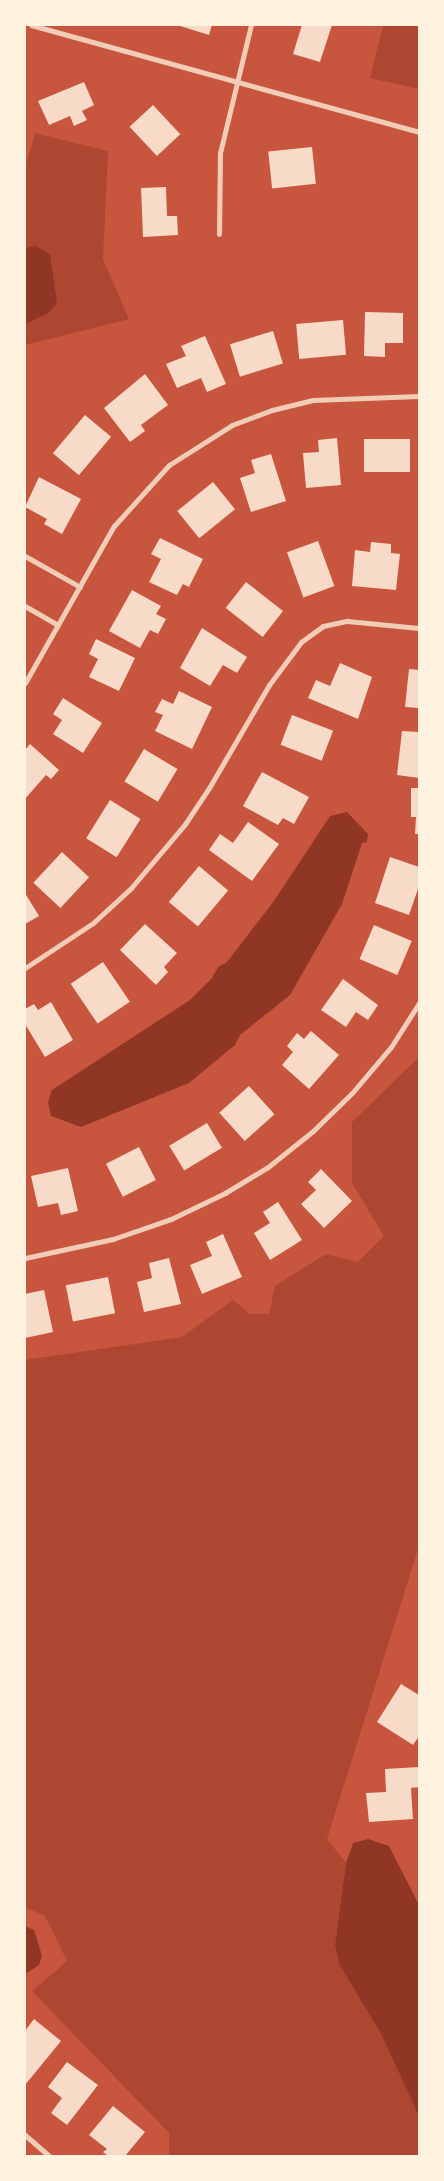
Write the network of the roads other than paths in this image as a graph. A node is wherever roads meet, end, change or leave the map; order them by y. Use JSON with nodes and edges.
{"nodes":[{"id":1,"x":31,"y":25,"type":"edge"},
{"id":2,"x":251,"y":25,"type":"edge"},
{"id":3,"x":236,"y":82,"type":"junction"},
{"id":4,"x":419,"y":132,"type":"edge"},
{"id":5,"x":219,"y":234,"type":"dead end"},
{"id":6,"x":419,"y":396,"type":"edge"},
{"id":7,"x":25,"y":556,"type":"edge"},
{"id":8,"x":80,"y":587,"type":"junction"},
{"id":9,"x":25,"y":606,"type":"edge"},
{"id":10,"x":58,"y":625,"type":"junction"},
{"id":11,"x":419,"y":628,"type":"edge"},
{"id":12,"x":25,"y":683,"type":"edge"},
{"id":13,"x":25,"y":968,"type":"edge"},
{"id":14,"x":419,"y":1003,"type":"edge"},
{"id":15,"x":25,"y":1258,"type":"edge"},
{"id":16,"x":25,"y":2135,"type":"edge"},
{"id":17,"x":49,"y":2156,"type":"edge"}],
"edges":[{"from":1,"to":3,"type":"street"},
{"from":2,"to":3,"type":"street"},
{"from":3,"to":4,"type":"street"},
{"from":3,"to":5,"type":"street"},
{"from":6,"to":8,"type":"street"},
{"from":7,"to":8,"type":"street"},
{"from":8,"to":10,"type":"street"},
{"from":9,"to":10,"type":"street"},
{"from":10,"to":12,"type":"street"},
{"from":11,"to":13,"type":"street"},
{"from":14,"to":15,"type":"street"},
{"from":16,"to":17,"type":"street"}]}
